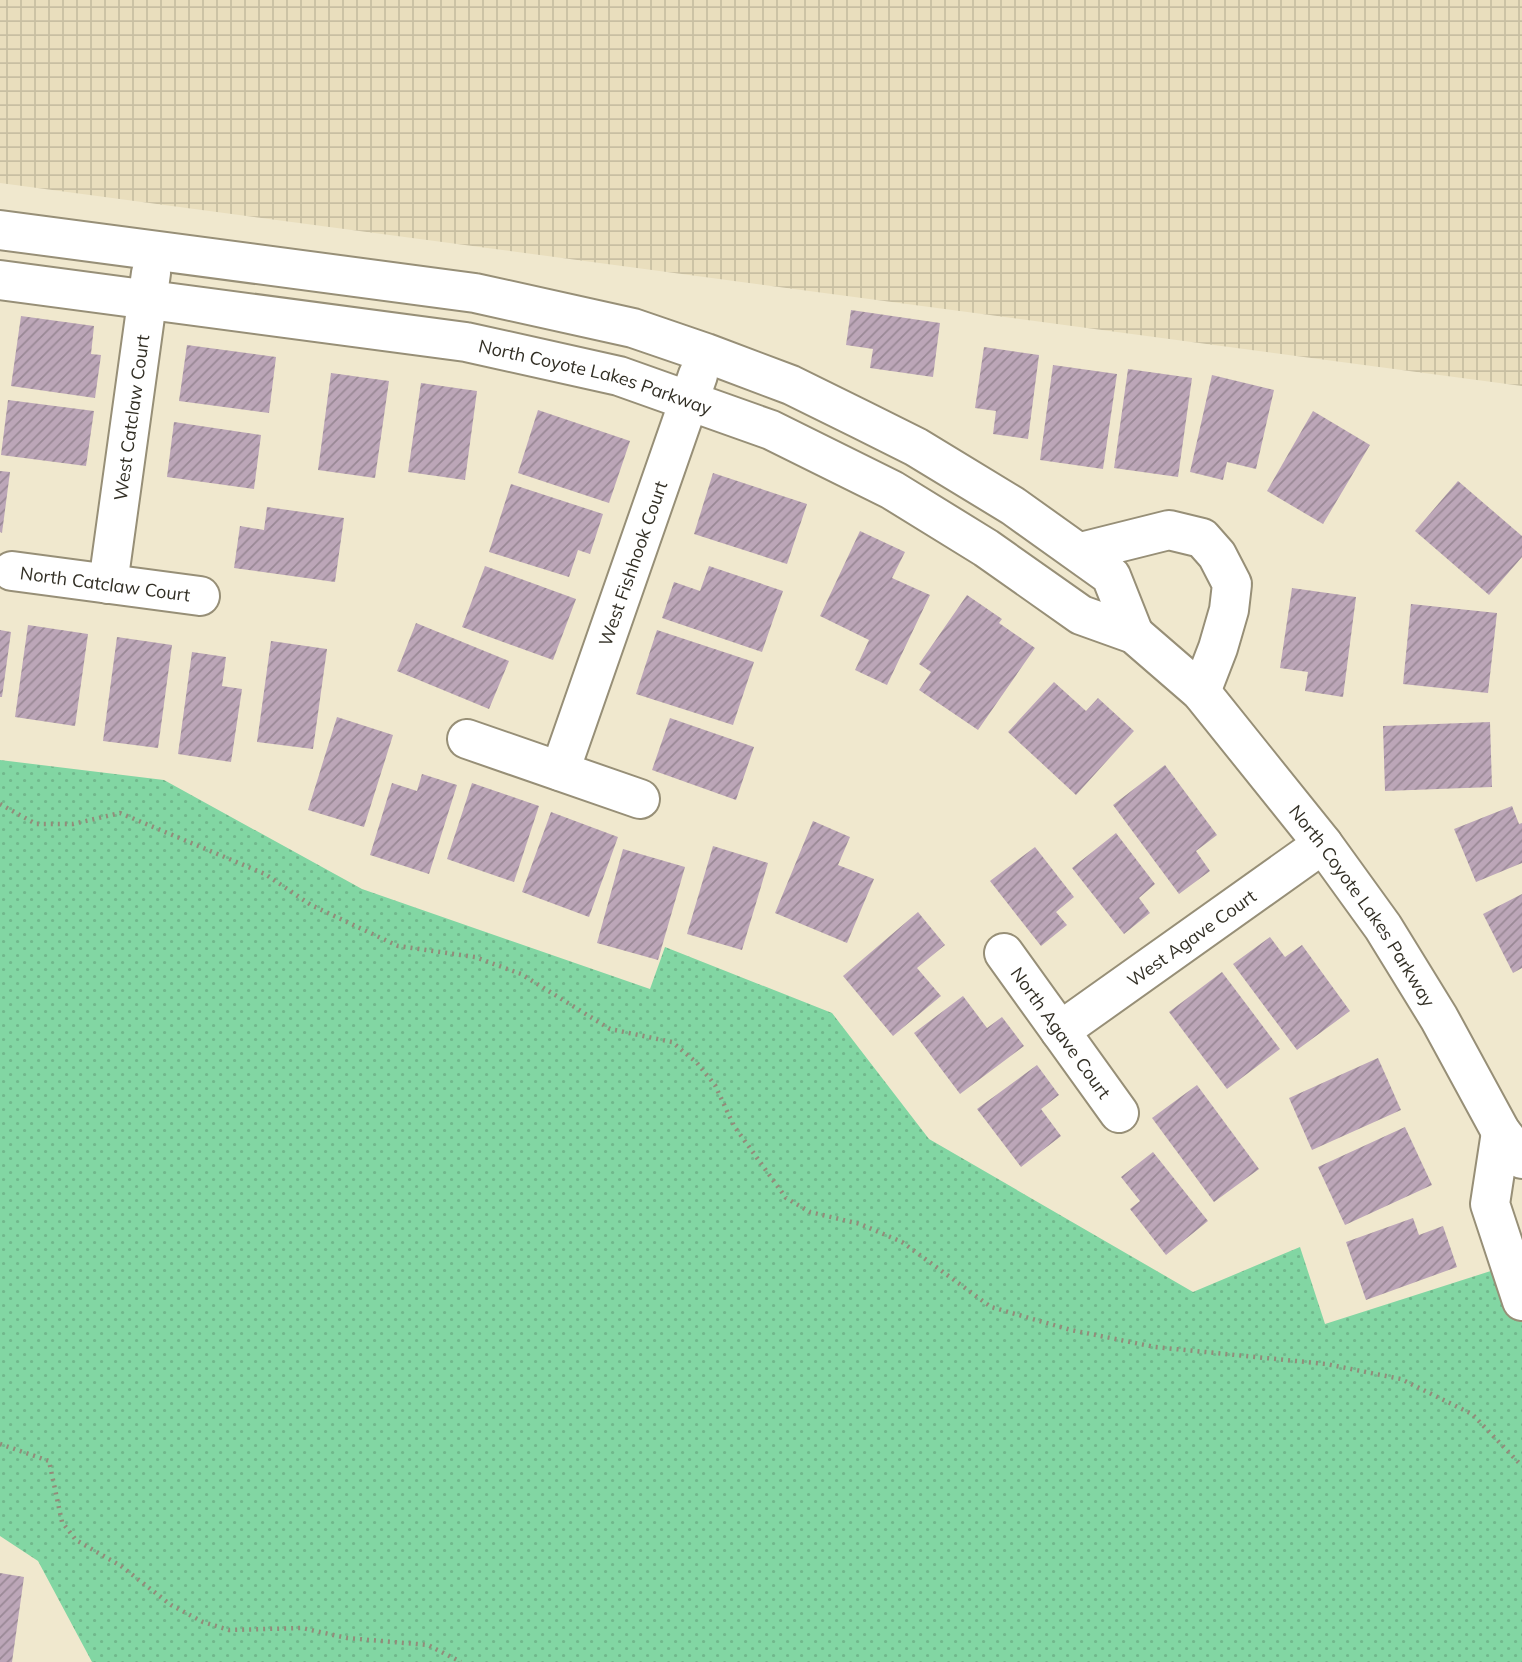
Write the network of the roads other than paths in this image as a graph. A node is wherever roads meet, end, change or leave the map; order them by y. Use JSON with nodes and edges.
{"nodes":[{"id":1,"x":0,"y":230,"type":"edge"},
{"id":2,"x":155,"y":250,"type":"junction"},
{"id":3,"x":0,"y":280,"type":"edge"},
{"id":4,"x":148,"y":299,"type":"junction"},
{"id":5,"x":706,"y":353,"type":"junction"},
{"id":6,"x":690,"y":401,"type":"junction"},
{"id":7,"x":1081,"y":552,"type":"junction"},
{"id":8,"x":12,"y":571,"type":"dead end"},
{"id":9,"x":108,"y":584,"type":"junction"},
{"id":10,"x":200,"y":596,"type":"dead end"},
{"id":11,"x":1134,"y":634,"type":"junction"},
{"id":12,"x":1201,"y":692,"type":"junction"},
{"id":13,"x":467,"y":739,"type":"dead end"},
{"id":14,"x":560,"y":771,"type":"junction"},
{"id":15,"x":640,"y":799,"type":"dead end"},
{"id":16,"x":1323,"y":844,"type":"junction"},
{"id":17,"x":1004,"y":953,"type":"dead end"},
{"id":18,"x":1060,"y":1031,"type":"junction"},
{"id":19,"x":1119,"y":1113,"type":"dead end"},
{"id":20,"x":1515,"y":1138,"type":"edge"},
{"id":21,"x":1522,"y":1301,"type":"edge"}],
"edges":[{"from":1,"to":2,"type":"street","name":"North Coyote Lakes Parkway"},
{"from":2,"to":4,"type":"street","name":"West Catclaw Court"},
{"from":2,"to":5,"type":"street","name":"North Coyote Lakes Parkway"},
{"from":3,"to":4,"type":"street","name":"North Coyote Lakes Parkway"},
{"from":4,"to":6,"type":"street","name":"North Coyote Lakes Parkway"},
{"from":4,"to":9,"type":"street","name":"West Catclaw Court"},
{"from":5,"to":6,"type":"street","name":"West Fishhook Court"},
{"from":5,"to":7,"type":"street","name":"North Coyote Lakes Parkway"},
{"from":6,"to":11,"type":"street","name":"North Coyote Lakes Parkway"},
{"from":6,"to":14,"type":"street","name":"West Fishhook Court"},
{"from":7,"to":11,"type":"street","name":"North Coyote Lakes Parkway"},
{"from":7,"to":12,"type":"street"},
{"from":8,"to":9,"type":"street","name":"North Catclaw Court"},
{"from":9,"to":10,"type":"street","name":"North Catclaw Court"},
{"from":11,"to":12,"type":"street","name":"North Coyote Lakes Parkway"},
{"from":12,"to":16,"type":"street","name":"North Coyote Lakes Parkway"},
{"from":13,"to":14,"type":"street"},
{"from":14,"to":15,"type":"street"},
{"from":16,"to":18,"type":"street","name":"West Agave Court"},
{"from":16,"to":20,"type":"street","name":"North Coyote Lakes Parkway"},
{"from":17,"to":18,"type":"street","name":"North Agave Court"},
{"from":18,"to":19,"type":"street","name":"North Agave Court"},
{"from":20,"to":21,"type":"street","name":"North Coyote Lakes Parkway"}]}
